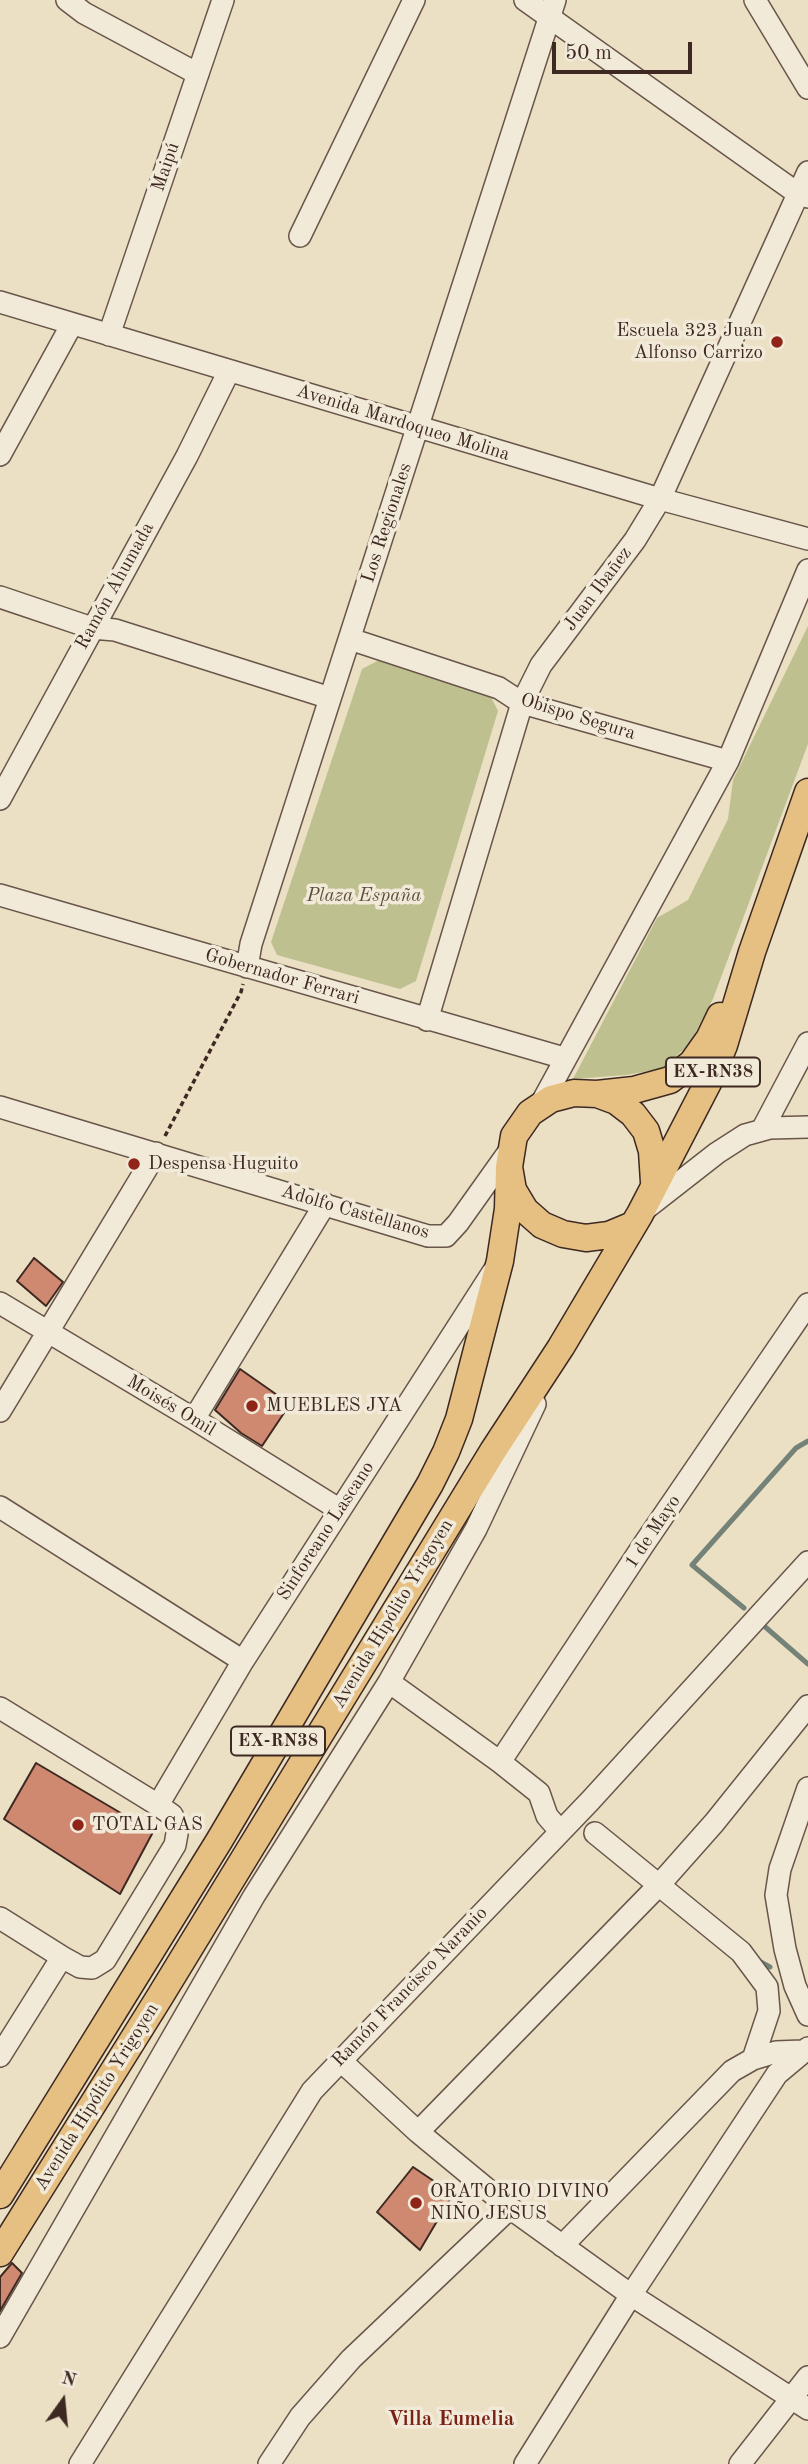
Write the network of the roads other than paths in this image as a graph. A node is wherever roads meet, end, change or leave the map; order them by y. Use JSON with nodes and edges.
{"nodes":[{"id":1,"x":67,"y":0,"type":"edge"},
{"id":2,"x":223,"y":0,"type":"edge"},
{"id":3,"x":414,"y":0,"type":"edge"},
{"id":4,"x":525,"y":0,"type":"edge"},
{"id":5,"x":755,"y":0,"type":"edge"},
{"id":6,"x":552,"y":9,"type":"edge"},
{"id":7,"x":198,"y":74,"type":"junction"},
{"id":8,"x":808,"y":88,"type":"edge"},
{"id":9,"x":808,"y":172,"type":"edge"},
{"id":10,"x":802,"y":195,"type":"edge"},
{"id":11,"x":300,"y":236,"type":"dead end"},
{"id":12,"x":0,"y":302,"type":"edge"},
{"id":13,"x":72,"y":324,"type":"junction"},
{"id":14,"x":109,"y":335,"type":"junction"},
{"id":15,"x":229,"y":371,"type":"junction"},
{"id":16,"x":419,"y":428,"type":"junction"},
{"id":17,"x":0,"y":455,"type":"edge"},
{"id":18,"x":660,"y":499,"type":"junction"},
{"id":19,"x":808,"y":539,"type":"edge"},
{"id":20,"x":808,"y":570,"type":"edge"},
{"id":21,"x":0,"y":597,"type":"edge"},
{"id":22,"x":92,"y":628,"type":"junction"},
{"id":23,"x":350,"y":639,"type":"junction"},
{"id":24,"x":330,"y":698,"type":"junction"},
{"id":25,"x":522,"y":702,"type":"junction"},
{"id":26,"x":728,"y":761,"type":"junction"},
{"id":27,"x":808,"y":792,"type":"edge"},
{"id":28,"x":0,"y":799,"type":"edge"},
{"id":29,"x":0,"y":895,"type":"edge"},
{"id":30,"x":752,"y":952,"type":"junction"},
{"id":31,"x":247,"y":967,"type":"junction"},
{"id":32,"x":427,"y":1020,"type":"junction"},
{"id":33,"x":808,"y":1043,"type":"edge"},
{"id":34,"x":564,"y":1058,"type":"junction"},
{"id":35,"x":597,"y":1094,"type":"junction"},
{"id":36,"x":541,"y":1104,"type":"junction"},
{"id":37,"x":0,"y":1107,"type":"edge"},
{"id":38,"x":762,"y":1130,"type":"junction"},
{"id":39,"x":803,"y":1130,"type":"edge"},
{"id":40,"x":156,"y":1153,"type":"junction"},
{"id":41,"x":509,"y":1158,"type":"junction"},
{"id":42,"x":654,"y":1183,"type":"junction"},
{"id":43,"x":325,"y":1204,"type":"junction"},
{"id":44,"x":636,"y":1219,"type":"junction"},
{"id":45,"x":500,"y":1261,"type":"junction"},
{"id":46,"x":0,"y":1303,"type":"edge"},
{"id":47,"x":808,"y":1304,"type":"edge"},
{"id":48,"x":48,"y":1333,"type":"junction"},
{"id":49,"x":561,"y":1347,"type":"junction"},
{"id":50,"x":0,"y":1411,"type":"edge"},
{"id":51,"x":194,"y":1419,"type":"junction"},
{"id":52,"x":0,"y":1507,"type":"edge"},
{"id":53,"x":340,"y":1510,"type":"junction"},
{"id":54,"x":808,"y":1562,"type":"edge"},
{"id":55,"x":243,"y":1661,"type":"junction"},
{"id":56,"x":389,"y":1682,"type":"junction"},
{"id":57,"x":808,"y":1706,"type":"edge"},
{"id":58,"x":0,"y":1708,"type":"edge"},
{"id":59,"x":500,"y":1762,"type":"junction"},
{"id":60,"x":808,"y":1788,"type":"edge"},
{"id":61,"x":158,"y":1805,"type":"junction"},
{"id":62,"x":561,"y":1831,"type":"junction"},
{"id":63,"x":595,"y":1833,"type":"dead end"},
{"id":64,"x":659,"y":1885,"type":"junction"},
{"id":65,"x":0,"y":1918,"type":"edge"},
{"id":66,"x":62,"y":1957,"type":"junction"},
{"id":67,"x":808,"y":2015,"type":"edge"},
{"id":68,"x":806,"y":2053,"type":"edge"},
{"id":69,"x":0,"y":2056,"type":"edge"},
{"id":70,"x":753,"y":2059,"type":"junction"},
{"id":71,"x":340,"y":2060,"type":"junction"},
{"id":72,"x":418,"y":2132,"type":"junction"},
{"id":73,"x":0,"y":2195,"type":"edge"},
{"id":74,"x":510,"y":2207,"type":"junction"},
{"id":75,"x":562,"y":2246,"type":"junction"},
{"id":76,"x":0,"y":2253,"type":"edge"},
{"id":77,"x":631,"y":2295,"type":"junction"},
{"id":78,"x":0,"y":2337,"type":"edge"},
{"id":79,"x":808,"y":2376,"type":"edge"},
{"id":80,"x":799,"y":2404,"type":"edge"},
{"id":81,"x":80,"y":2464,"type":"edge"},
{"id":82,"x":269,"y":2464,"type":"edge"},
{"id":83,"x":525,"y":2464,"type":"edge"},
{"id":84,"x":740,"y":2464,"type":"edge"}],
"edges":[{"from":1,"to":7,"type":"street"},
{"from":2,"to":7,"type":"street","name":"Maipú"},
{"from":3,"to":11,"type":"street"},
{"from":4,"to":6,"type":"street"},
{"from":5,"to":8,"type":"street"},
{"from":6,"to":10,"type":"street"},
{"from":6,"to":16,"type":"street","name":"Los Regionales"},
{"from":7,"to":14,"type":"street","name":"Maipú"},
{"from":9,"to":10,"type":"street","name":"Juan Ibañez"},
{"from":10,"to":18,"type":"street","name":"Juan Ibañez"},
{"from":12,"to":13,"type":"street","name":"Avenida Mardoqueo Molina"},
{"from":13,"to":14,"type":"street","name":"Avenida Mardoqueo Molina"},
{"from":13,"to":17,"type":"street"},
{"from":14,"to":15,"type":"street","name":"Avenida Mardoqueo Molina"},
{"from":15,"to":16,"type":"street","name":"Avenida Mardoqueo Molina"},
{"from":15,"to":22,"type":"street","name":"Ramón Ahumada"},
{"from":16,"to":18,"type":"street","name":"Avenida Mardoqueo Molina"},
{"from":16,"to":23,"type":"street","name":"Los Regionales"},
{"from":18,"to":19,"type":"street","name":"Avenida Mardoqueo Molina"},
{"from":18,"to":25,"type":"street","name":"Juan Ibañez"},
{"from":20,"to":26,"type":"street"},
{"from":21,"to":22,"type":"street"},
{"from":22,"to":24,"type":"street"},
{"from":22,"to":28,"type":"street","name":"Ramón Ahumada"},
{"from":23,"to":24,"type":"street","name":"Los Regionales"},
{"from":23,"to":25,"type":"street","name":"Obispo Segura"},
{"from":24,"to":31,"type":"street","name":"Los Regionales"},
{"from":25,"to":26,"type":"street","name":"Obispo Segura"},
{"from":25,"to":32,"type":"street","name":"Juan Ibañez"},
{"from":26,"to":34,"type":"street"},
{"from":27,"to":30,"type":"main road","number":"EX-RN38"},
{"from":29,"to":31,"type":"street","name":"Gobernador Ferrari"},
{"from":30,"to":35,"type":"main road","number":"EX-RN38"},
{"from":30,"to":42,"type":"main road","number":"EX-RN38"},
{"from":31,"to":32,"type":"street","name":"Gobernador Ferrari"},
{"from":32,"to":34,"type":"street","name":"Gobernador Ferrari"},
{"from":33,"to":38,"type":"street"},
{"from":34,"to":36,"type":"street"},
{"from":35,"to":36,"type":"main road","number":"EX-RN38"},
{"from":35,"to":42,"type":"main road","number":"EX-RN38"},
{"from":36,"to":41,"type":"main road","number":"EX-RN38"},
{"from":37,"to":40,"type":"street","name":"Adolfo Castellanos"},
{"from":38,"to":39,"type":"street"},
{"from":38,"to":44,"type":"street"},
{"from":40,"to":43,"type":"street","name":"Adolfo Castellanos"},
{"from":40,"to":48,"type":"street"},
{"from":41,"to":43,"type":"street","name":"Adolfo Castellanos"},
{"from":41,"to":44,"type":"main road"},
{"from":41,"to":45,"type":"main road","name":"Avenida Hipólito Yrigoyen","number":"EX-RN38"},
{"from":42,"to":44,"type":"main road","number":"EX-RN38"},
{"from":43,"to":51,"type":"street"},
{"from":44,"to":49,"type":"main road","name":"Avenida Hipólito Yrigoyen","number":"EX-RN38"},
{"from":45,"to":53,"type":"street","name":"Sinforeano Lascano"},
{"from":45,"to":73,"type":"main road","name":"Avenida Hipólito Yrigoyen","number":"EX-RN38"},
{"from":46,"to":48,"type":"street","name":"Moisés Omil"},
{"from":47,"to":59,"type":"street","name":"1 de Mayo"},
{"from":48,"to":50,"type":"street"},
{"from":48,"to":51,"type":"street","name":"Moisés Omil"},
{"from":49,"to":56,"type":"street"},
{"from":49,"to":76,"type":"main road","name":"Avenida Hipólito Yrigoyen","number":"EX-RN38"},
{"from":51,"to":53,"type":"street","name":"Moisés Omil"},
{"from":52,"to":55,"type":"street"},
{"from":53,"to":55,"type":"street","name":"Sinforeano Lascano"},
{"from":54,"to":62,"type":"street","name":"Ramón Francisco Naranio"},
{"from":55,"to":61,"type":"street","name":"Sinforeano Lascano"},
{"from":56,"to":59,"type":"street"},
{"from":56,"to":78,"type":"street"},
{"from":57,"to":64,"type":"street"},
{"from":58,"to":61,"type":"street"},
{"from":59,"to":62,"type":"street"},
{"from":60,"to":67,"type":"street"},
{"from":61,"to":66,"type":"street"},
{"from":62,"to":71,"type":"street","name":"Ramón Francisco Naranio"},
{"from":63,"to":64,"type":"street"},
{"from":64,"to":70,"type":"street"},
{"from":64,"to":72,"type":"street"},
{"from":65,"to":66,"type":"street"},
{"from":66,"to":69,"type":"street"},
{"from":68,"to":70,"type":"street"},
{"from":68,"to":77,"type":"street"},
{"from":70,"to":75,"type":"street"},
{"from":71,"to":72,"type":"street"},
{"from":71,"to":81,"type":"street","name":"Ramón Francisco Naranio"},
{"from":72,"to":74,"type":"street"},
{"from":74,"to":75,"type":"street"},
{"from":74,"to":82,"type":"street"},
{"from":75,"to":77,"type":"street"},
{"from":77,"to":80,"type":"street"},
{"from":77,"to":83,"type":"street"},
{"from":79,"to":80,"type":"street"},
{"from":80,"to":84,"type":"street"}]}
